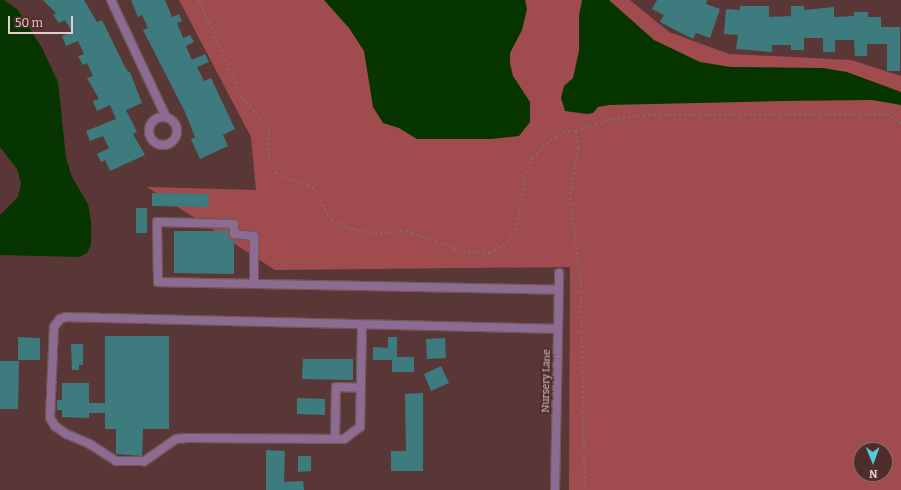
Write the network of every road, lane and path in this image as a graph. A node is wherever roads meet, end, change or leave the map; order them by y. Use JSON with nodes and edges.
{"nodes":[{"id":1,"x":111,"y":0,"type":"edge"},
{"id":2,"x":199,"y":0,"type":"edge"},
{"id":3,"x":166,"y":117,"type":"dead end"},
{"id":4,"x":901,"y":123,"type":"edge"},
{"id":5,"x":576,"y":131,"type":"junction"},
{"id":6,"x":558,"y":273,"type":"dead end"},
{"id":7,"x":254,"y":283,"type":"junction"},
{"id":8,"x":558,"y":290,"type":"junction"},
{"id":9,"x":362,"y":325,"type":"junction"},
{"id":10,"x":558,"y":329,"type":"junction"},
{"id":11,"x":360,"y":388,"type":"junction"},
{"id":12,"x":335,"y":439,"type":"junction"},
{"id":13,"x":555,"y":490,"type":"edge"},
{"id":14,"x":585,"y":490,"type":"edge"}],
"edges":[{"from":1,"to":3,"type":"street"},
{"from":2,"to":5,"type":"path"},
{"from":4,"to":5,"type":"path"},
{"from":5,"to":14,"type":"path"},
{"from":6,"to":8,"type":"street","name":"Nursery Lane"},
{"from":7,"to":7,"type":"street"},
{"from":7,"to":8,"type":"street"},
{"from":8,"to":10,"type":"street","name":"Nursery Lane"},
{"from":9,"to":10,"type":"street"},
{"from":9,"to":11,"type":"street"},
{"from":9,"to":12,"type":"street"},
{"from":10,"to":13,"type":"street","name":"Nursery Lane"},
{"from":11,"to":12,"type":"street"},
{"from":11,"to":12,"type":"street"}]}
